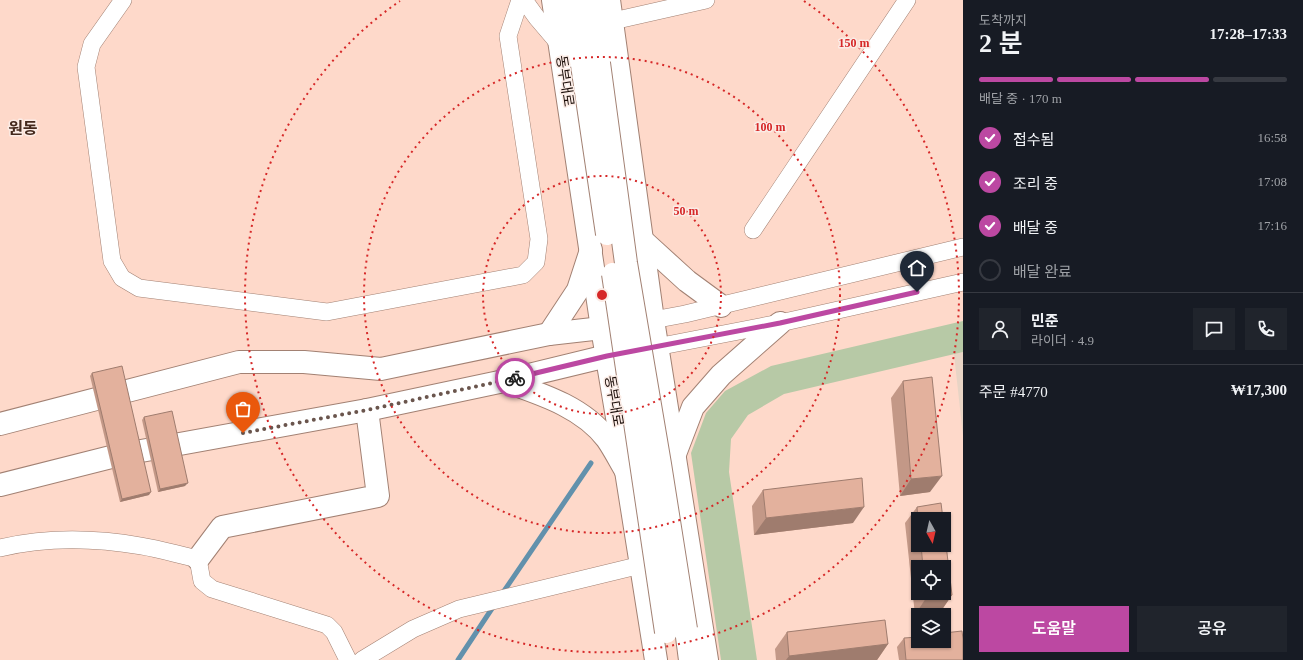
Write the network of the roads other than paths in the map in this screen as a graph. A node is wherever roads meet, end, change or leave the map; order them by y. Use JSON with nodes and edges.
{"nodes":[{"id":1,"x":130,"y":0,"type":"edge"},
{"id":2,"x":520,"y":0,"type":"edge"},
{"id":3,"x":524,"y":0,"type":"edge"},
{"id":4,"x":553,"y":0,"type":"edge"},
{"id":5,"x":572,"y":0,"type":"edge"},
{"id":6,"x":590,"y":0,"type":"edge"},
{"id":7,"x":706,"y":0,"type":"edge"},
{"id":8,"x":907,"y":0,"type":"edge"},
{"id":9,"x":119,"y":5,"type":"edge"},
{"id":10,"x":611,"y":10,"type":"edge"},
{"id":11,"x":560,"y":45,"type":"junction"},
{"id":12,"x":590,"y":64,"type":"junction"},
{"id":13,"x":753,"y":230,"type":"dead end"},
{"id":14,"x":642,"y":240,"type":"junction"},
{"id":15,"x":963,"y":247,"type":"edge"},
{"id":16,"x":591,"y":250,"type":"junction"},
{"id":17,"x":963,"y":282,"type":"edge"},
{"id":18,"x":721,"y":306,"type":"junction"},
{"id":19,"x":653,"y":320,"type":"junction"},
{"id":20,"x":780,"y":323,"type":"junction"},
{"id":21,"x":602,"y":328,"type":"junction"},
{"id":22,"x":549,"y":334,"type":"junction"},
{"id":23,"x":658,"y":347,"type":"junction"},
{"id":24,"x":607,"y":356,"type":"junction"},
{"id":25,"x":504,"y":381,"type":"junction"},
{"id":26,"x":367,"y":410,"type":"junction"},
{"id":27,"x":0,"y":424,"type":"edge"},
{"id":28,"x":674,"y":455,"type":"junction"},
{"id":29,"x":626,"y":471,"type":"junction"},
{"id":30,"x":0,"y":485,"type":"edge"},
{"id":31,"x":0,"y":548,"type":"edge"},
{"id":32,"x":198,"y":559,"type":"junction"},
{"id":33,"x":641,"y":565,"type":"junction"},
{"id":34,"x":676,"y":630,"type":"junction"},
{"id":35,"x":348,"y":660,"type":"edge"},
{"id":36,"x":362,"y":660,"type":"edge"},
{"id":37,"x":656,"y":660,"type":"edge"},
{"id":38,"x":671,"y":660,"type":"edge"},
{"id":39,"x":690,"y":660,"type":"edge"},
{"id":40,"x":707,"y":660,"type":"edge"}],
"edges":[{"from":1,"to":9,"type":"street"},
{"from":2,"to":9,"type":"street"},
{"from":3,"to":11,"type":"street"},
{"from":4,"to":11,"type":"main road","name":"동부대로"},
{"from":5,"to":12,"type":"main road","name":"동부대로"},
{"from":6,"to":12,"type":"main road","name":"동부대로"},
{"from":7,"to":10,"type":"street"},
{"from":8,"to":13,"type":"street"},
{"from":10,"to":14,"type":"main road"},
{"from":11,"to":16,"type":"main road","name":"동부대로"},
{"from":12,"to":34,"type":"main road","name":"동부대로","bridge":true},
{"from":14,"to":18,"type":"main road"},
{"from":14,"to":19,"type":"main road"},
{"from":15,"to":18,"type":"street"},
{"from":16,"to":21,"type":"main road","name":"동부대로"},
{"from":16,"to":22,"type":"main road"},
{"from":17,"to":20,"type":"street"},
{"from":18,"to":19,"type":"street"},
{"from":19,"to":21,"type":"street"},
{"from":19,"to":23,"type":"main road"},
{"from":20,"to":23,"type":"street"},
{"from":20,"to":28,"type":"main road"},
{"from":21,"to":22,"type":"main road"},
{"from":21,"to":24,"type":"main road","name":"동부대로"},
{"from":22,"to":27,"type":"main road"},
{"from":23,"to":24,"type":"street"},
{"from":23,"to":28,"type":"main road"},
{"from":24,"to":25,"type":"main road"},
{"from":24,"to":29,"type":"main road","name":"동부대로"},
{"from":25,"to":26,"type":"main road"},
{"from":25,"to":29,"type":"main road"},
{"from":26,"to":30,"type":"main road"},
{"from":26,"to":32,"type":"main road"},
{"from":28,"to":40,"type":"main road"},
{"from":29,"to":33,"type":"main road","name":"동부대로"},
{"from":31,"to":32,"type":"street"},
{"from":32,"to":35,"type":"street"},
{"from":33,"to":36,"type":"street"},
{"from":33,"to":37,"type":"main road","name":"동부대로"},
{"from":34,"to":38,"type":"main road","name":"동부대로"},
{"from":34,"to":39,"type":"main road","name":"동부대로"}]}
